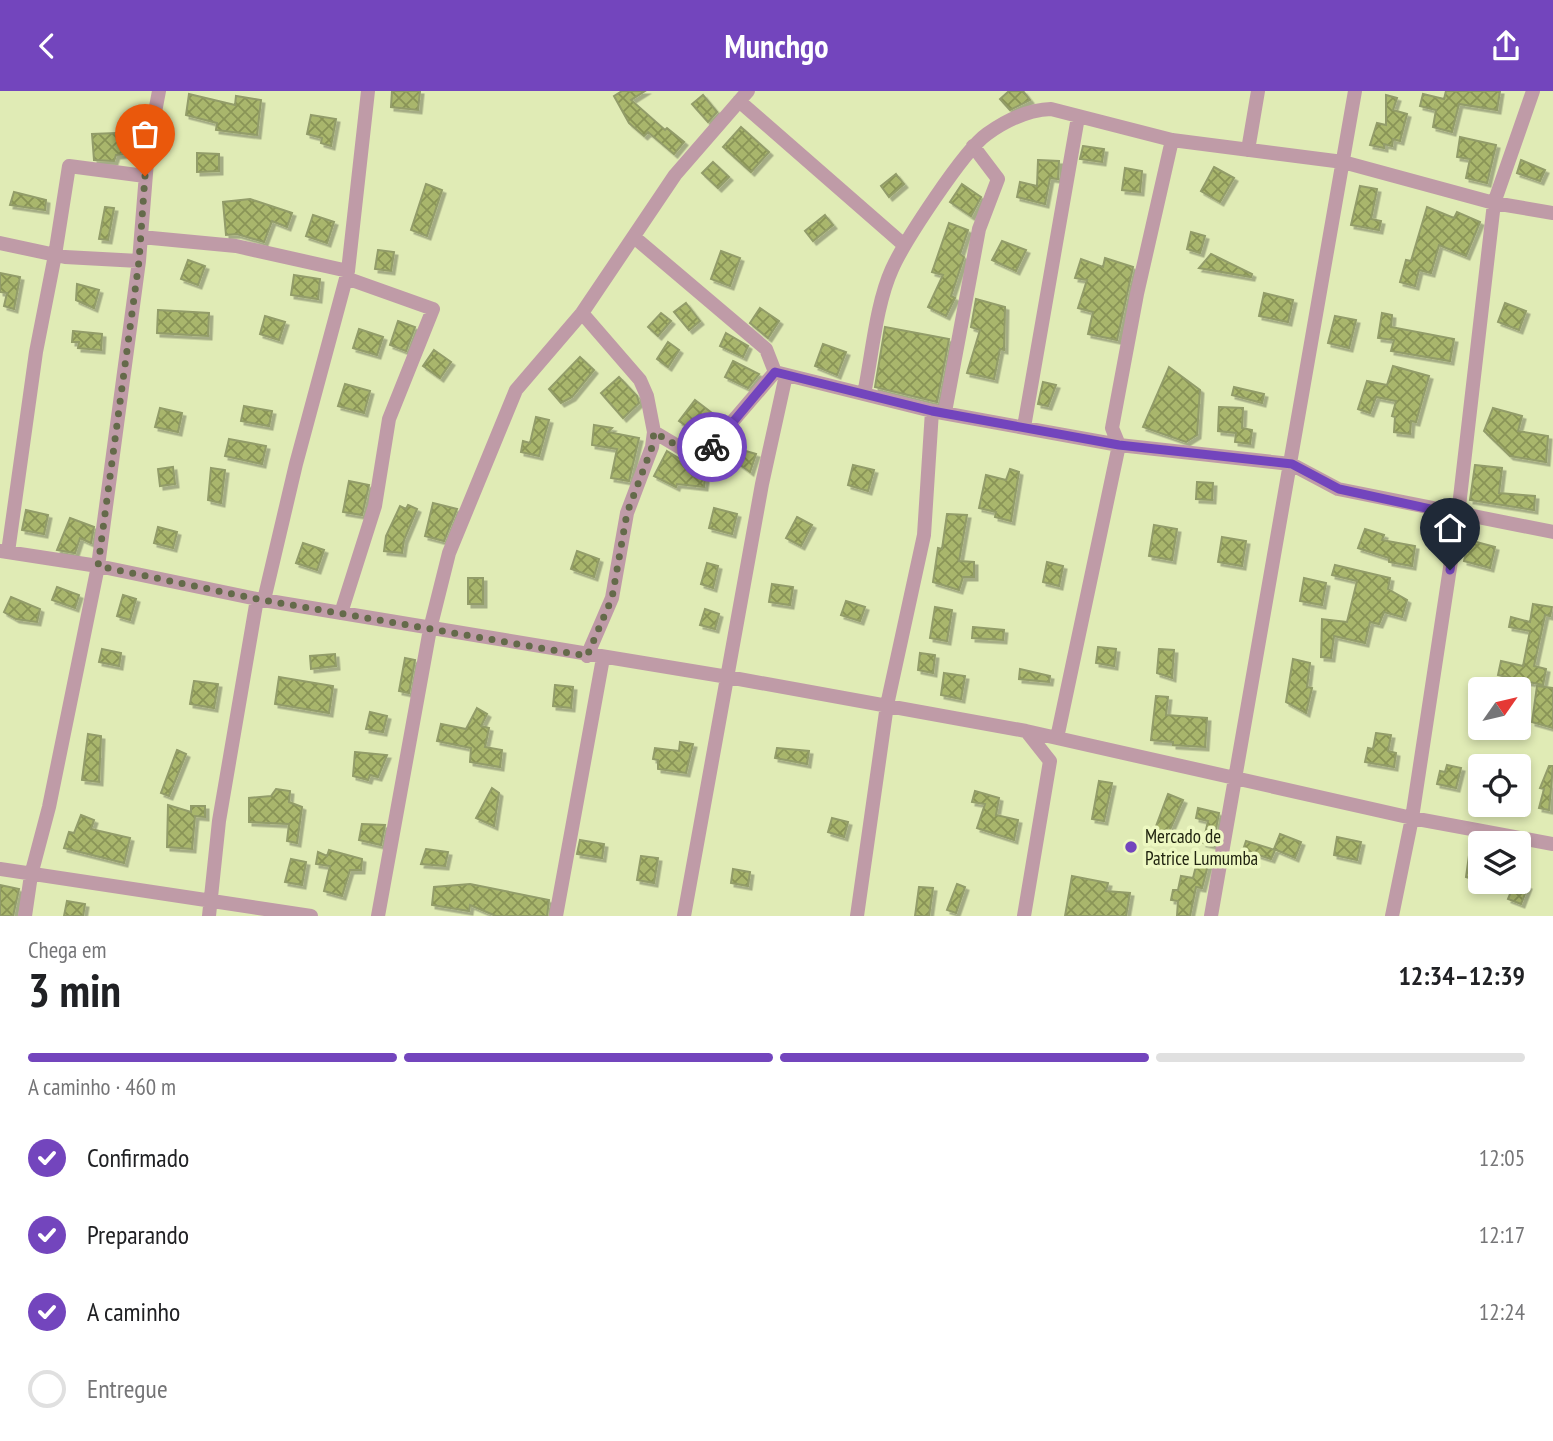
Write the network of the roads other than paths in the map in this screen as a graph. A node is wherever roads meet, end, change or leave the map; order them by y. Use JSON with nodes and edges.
{"nodes":[{"id":1,"x":159,"y":91,"type":"edge"},
{"id":2,"x":368,"y":91,"type":"edge"},
{"id":3,"x":1258,"y":91,"type":"edge"},
{"id":4,"x":1355,"y":91,"type":"edge"},
{"id":5,"x":1532,"y":91,"type":"edge"},
{"id":6,"x":743,"y":96,"type":"edge"},
{"id":7,"x":1078,"y":117,"type":"junction"},
{"id":8,"x":1171,"y":140,"type":"junction"},
{"id":9,"x":974,"y":146,"type":"junction"},
{"id":10,"x":1248,"y":150,"type":"junction"},
{"id":11,"x":1343,"y":162,"type":"junction"},
{"id":12,"x":145,"y":176,"type":"junction"},
{"id":13,"x":1494,"y":203,"type":"junction"},
{"id":14,"x":1553,"y":213,"type":"edge"},
{"id":15,"x":141,"y":237,"type":"junction"},
{"id":16,"x":634,"y":237,"type":"junction"},
{"id":17,"x":0,"y":243,"type":"edge"},
{"id":18,"x":904,"y":245,"type":"junction"},
{"id":19,"x":55,"y":255,"type":"junction"},
{"id":20,"x":139,"y":261,"type":"junction"},
{"id":21,"x":347,"y":274,"type":"junction"},
{"id":22,"x":582,"y":313,"type":"junction"},
{"id":23,"x":780,"y":374,"type":"junction"},
{"id":24,"x":864,"y":394,"type":"junction"},
{"id":25,"x":939,"y":412,"type":"junction"},
{"id":26,"x":1024,"y":427,"type":"junction"},
{"id":27,"x":654,"y":432,"type":"junction"},
{"id":28,"x":1119,"y":445,"type":"junction"},
{"id":29,"x":1292,"y":464,"type":"junction"},
{"id":30,"x":1458,"y":515,"type":"junction"},
{"id":31,"x":1553,"y":532,"type":"edge"},
{"id":32,"x":4,"y":552,"type":"edge"},
{"id":33,"x":98,"y":566,"type":"junction"},
{"id":34,"x":260,"y":600,"type":"junction"},
{"id":35,"x":341,"y":613,"type":"junction"},
{"id":36,"x":430,"y":629,"type":"junction"},
{"id":37,"x":587,"y":656,"type":"junction"},
{"id":38,"x":603,"y":658,"type":"junction"},
{"id":39,"x":729,"y":677,"type":"junction"},
{"id":40,"x":887,"y":705,"type":"junction"},
{"id":41,"x":1026,"y":731,"type":"junction"},
{"id":42,"x":1057,"y":738,"type":"junction"},
{"id":43,"x":1236,"y":776,"type":"junction"},
{"id":44,"x":1412,"y":818,"type":"junction"},
{"id":45,"x":1553,"y":844,"type":"edge"},
{"id":46,"x":0,"y":869,"type":"edge"},
{"id":47,"x":31,"y":875,"type":"junction"},
{"id":48,"x":213,"y":900,"type":"junction"},
{"id":49,"x":25,"y":916,"type":"edge"},
{"id":50,"x":209,"y":916,"type":"edge"},
{"id":51,"x":312,"y":916,"type":"edge"},
{"id":52,"x":378,"y":916,"type":"edge"},
{"id":53,"x":556,"y":916,"type":"edge"},
{"id":54,"x":684,"y":916,"type":"edge"},
{"id":55,"x":857,"y":916,"type":"edge"},
{"id":56,"x":1024,"y":916,"type":"edge"},
{"id":57,"x":1211,"y":916,"type":"edge"},
{"id":58,"x":1392,"y":916,"type":"edge"}],
"edges":[{"from":1,"to":12,"type":"street"},
{"from":2,"to":21,"type":"street"},
{"from":3,"to":10,"type":"street"},
{"from":4,"to":11,"type":"street"},
{"from":5,"to":13,"type":"street"},
{"from":6,"to":16,"type":"street"},
{"from":6,"to":18,"type":"street"},
{"from":7,"to":8,"type":"street"},
{"from":7,"to":9,"type":"street"},
{"from":7,"to":26,"type":"street"},
{"from":8,"to":10,"type":"street"},
{"from":8,"to":28,"type":"street"},
{"from":9,"to":18,"type":"street"},
{"from":9,"to":25,"type":"street"},
{"from":10,"to":11,"type":"street"},
{"from":11,"to":13,"type":"street"},
{"from":11,"to":29,"type":"street"},
{"from":12,"to":15,"type":"street"},
{"from":12,"to":19,"type":"street"},
{"from":13,"to":14,"type":"street"},
{"from":13,"to":30,"type":"street"},
{"from":15,"to":20,"type":"street"},
{"from":15,"to":21,"type":"street"},
{"from":16,"to":22,"type":"street"},
{"from":16,"to":23,"type":"street"},
{"from":17,"to":19,"type":"street"},
{"from":18,"to":24,"type":"street"},
{"from":19,"to":20,"type":"street"},
{"from":19,"to":32,"type":"street"},
{"from":20,"to":33,"type":"street"},
{"from":21,"to":34,"type":"street"},
{"from":21,"to":35,"type":"street"},
{"from":22,"to":27,"type":"street"},
{"from":22,"to":36,"type":"street"},
{"from":23,"to":24,"type":"street"},
{"from":23,"to":27,"type":"street"},
{"from":23,"to":39,"type":"street"},
{"from":24,"to":25,"type":"street"},
{"from":25,"to":26,"type":"street"},
{"from":25,"to":40,"type":"street"},
{"from":26,"to":28,"type":"street"},
{"from":27,"to":37,"type":"street"},
{"from":28,"to":29,"type":"street"},
{"from":28,"to":42,"type":"street"},
{"from":29,"to":30,"type":"street"},
{"from":29,"to":43,"type":"street"},
{"from":30,"to":31,"type":"street"},
{"from":30,"to":44,"type":"street"},
{"from":32,"to":33,"type":"street"},
{"from":33,"to":34,"type":"street"},
{"from":33,"to":47,"type":"street"},
{"from":34,"to":35,"type":"street"},
{"from":34,"to":48,"type":"street"},
{"from":35,"to":36,"type":"street"},
{"from":36,"to":37,"type":"street"},
{"from":36,"to":52,"type":"street"},
{"from":37,"to":38,"type":"street"},
{"from":38,"to":39,"type":"street"},
{"from":38,"to":53,"type":"street"},
{"from":39,"to":40,"type":"street"},
{"from":39,"to":54,"type":"street"},
{"from":40,"to":41,"type":"street"},
{"from":40,"to":55,"type":"street"},
{"from":41,"to":42,"type":"street"},
{"from":41,"to":56,"type":"street"},
{"from":42,"to":43,"type":"street"},
{"from":43,"to":44,"type":"street"},
{"from":43,"to":57,"type":"street"},
{"from":44,"to":45,"type":"street"},
{"from":44,"to":58,"type":"street"},
{"from":46,"to":47,"type":"street"},
{"from":47,"to":48,"type":"street"},
{"from":47,"to":49,"type":"street"},
{"from":48,"to":50,"type":"street"},
{"from":48,"to":51,"type":"street"}]}
